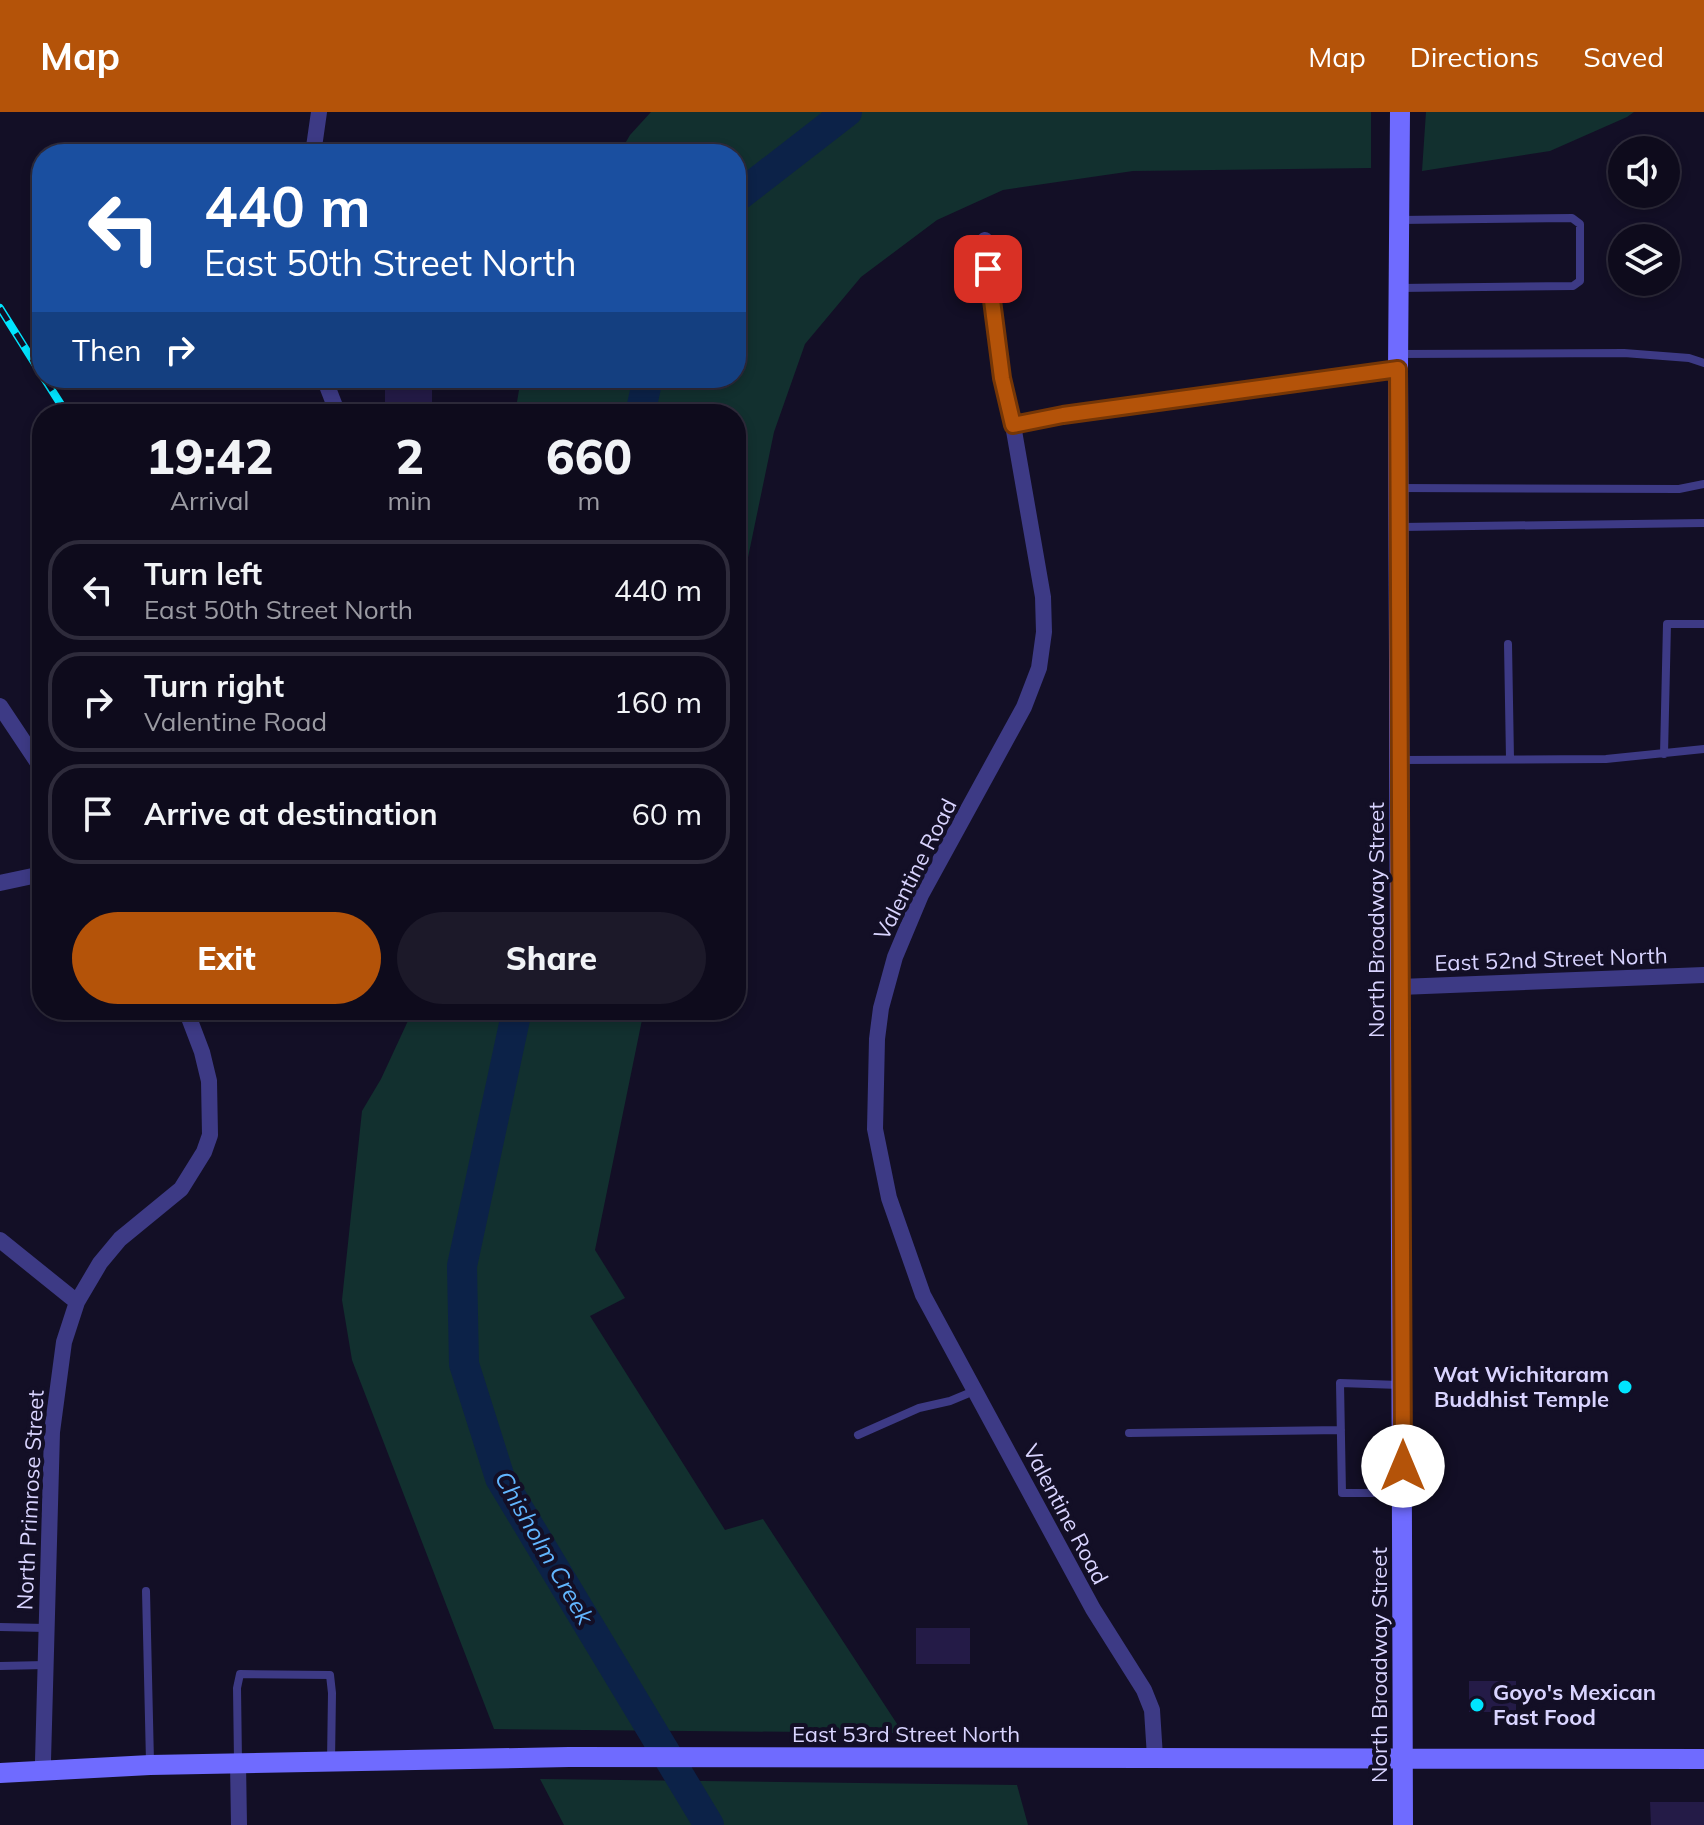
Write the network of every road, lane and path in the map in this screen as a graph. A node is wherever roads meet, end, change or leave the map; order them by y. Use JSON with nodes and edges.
{"nodes":[{"id":1,"x":319,"y":112,"type":"edge"},
{"id":2,"x":1400,"y":112,"type":"edge"},
{"id":3,"x":314,"y":144,"type":"edge"},
{"id":4,"x":1398,"y":220,"type":"junction"},
{"id":5,"x":985,"y":240,"type":"dead end"},
{"id":6,"x":1398,"y":288,"type":"junction"},
{"id":7,"x":1398,"y":362,"type":"junction"},
{"id":8,"x":1704,"y":363,"type":"edge"},
{"id":9,"x":1013,"y":425,"type":"junction"},
{"id":10,"x":1704,"y":484,"type":"edge"},
{"id":11,"x":1399,"y":488,"type":"junction"},
{"id":12,"x":1704,"y":523,"type":"edge"},
{"id":13,"x":1399,"y":527,"type":"junction"},
{"id":14,"x":1704,"y":624,"type":"edge"},
{"id":15,"x":1508,"y":644,"type":"dead end"},
{"id":16,"x":0,"y":706,"type":"edge"},
{"id":17,"x":1704,"y":749,"type":"edge"},
{"id":18,"x":32,"y":754,"type":"edge"},
{"id":19,"x":1664,"y":754,"type":"junction"},
{"id":20,"x":1510,"y":759,"type":"junction"},
{"id":21,"x":1400,"y":760,"type":"junction"},
{"id":22,"x":32,"y":877,"type":"edge"},
{"id":23,"x":0,"y":883,"type":"edge"},
{"id":24,"x":1704,"y":975,"type":"edge"},
{"id":25,"x":1400,"y":987,"type":"junction"},
{"id":26,"x":190,"y":1020,"type":"edge"},
{"id":27,"x":0,"y":1240,"type":"edge"},
{"id":28,"x":77,"y":1302,"type":"junction"},
{"id":29,"x":1403,"y":1385,"type":"junction"},
{"id":30,"x":974,"y":1391,"type":"junction"},
{"id":31,"x":1341,"y":1430,"type":"junction"},
{"id":32,"x":1129,"y":1433,"type":"dead end"},
{"id":33,"x":858,"y":1435,"type":"dead end"},
{"id":34,"x":1403,"y":1493,"type":"junction"},
{"id":35,"x":146,"y":1591,"type":"dead end"},
{"id":36,"x":0,"y":1627,"type":"edge"},
{"id":37,"x":46,"y":1628,"type":"junction"},
{"id":38,"x":45,"y":1665,"type":"junction"},
{"id":39,"x":0,"y":1666,"type":"edge"},
{"id":40,"x":1155,"y":1757,"type":"junction"},
{"id":41,"x":0,"y":1759,"type":"edge"},
{"id":42,"x":1403,"y":1759,"type":"junction"},
{"id":43,"x":1704,"y":1759,"type":"edge"},
{"id":44,"x":43,"y":1761,"type":"junction"},
{"id":45,"x":331,"y":1762,"type":"junction"},
{"id":46,"x":238,"y":1763,"type":"junction"},
{"id":47,"x":150,"y":1765,"type":"junction"},
{"id":48,"x":0,"y":1773,"type":"edge"},
{"id":49,"x":239,"y":1825,"type":"edge"},
{"id":50,"x":1403,"y":1825,"type":"edge"}],
"edges":[{"from":1,"to":3,"type":"street"},
{"from":2,"to":4,"type":"main road","name":"North Broadway Street"},
{"from":4,"to":6,"type":"main road","name":"North Broadway Street"},
{"from":4,"to":6,"type":"lane"},
{"from":5,"to":9,"type":"street","name":"Valentine Road"},
{"from":6,"to":7,"type":"main road","name":"North Broadway Street"},
{"from":7,"to":8,"type":"lane"},
{"from":7,"to":9,"type":"street"},
{"from":7,"to":11,"type":"main road","name":"North Broadway Street"},
{"from":9,"to":30,"type":"street","name":"Valentine Road"},
{"from":10,"to":11,"type":"lane"},
{"from":11,"to":13,"type":"main road","name":"North Broadway Street"},
{"from":12,"to":13,"type":"lane"},
{"from":13,"to":21,"type":"main road","name":"North Broadway Street"},
{"from":14,"to":19,"type":"lane"},
{"from":15,"to":20,"type":"lane"},
{"from":16,"to":18,"type":"street"},
{"from":17,"to":19,"type":"lane"},
{"from":19,"to":20,"type":"lane"},
{"from":20,"to":21,"type":"lane"},
{"from":21,"to":25,"type":"main road","name":"North Broadway Street"},
{"from":22,"to":23,"type":"street"},
{"from":24,"to":25,"type":"street","name":"East 52nd Street North"},
{"from":25,"to":29,"type":"main road","name":"North Broadway Street"},
{"from":26,"to":28,"type":"street","name":"North Primrose Street"},
{"from":27,"to":28,"type":"street"},
{"from":28,"to":37,"type":"street","name":"North Primrose Street"},
{"from":29,"to":31,"type":"lane"},
{"from":29,"to":34,"type":"main road","name":"North Broadway Street"},
{"from":30,"to":33,"type":"lane"},
{"from":30,"to":40,"type":"street","name":"Valentine Road"},
{"from":31,"to":32,"type":"lane"},
{"from":31,"to":34,"type":"lane"},
{"from":34,"to":42,"type":"main road","name":"North Broadway Street"},
{"from":35,"to":47,"type":"lane"},
{"from":36,"to":37,"type":"lane"},
{"from":37,"to":38,"type":"street","name":"North Primrose Street"},
{"from":38,"to":39,"type":"lane"},
{"from":38,"to":44,"type":"street","name":"North Primrose Street"},
{"from":40,"to":42,"type":"main road","name":"East 53rd Street North"},
{"from":40,"to":45,"type":"main road","name":"East 53rd Street North"},
{"from":41,"to":44,"type":"main road","name":"East 53rd Street North"},
{"from":42,"to":43,"type":"main road","name":"East 53rd Street North"},
{"from":42,"to":50,"type":"main road","name":"North Broadway Street"},
{"from":44,"to":47,"type":"main road","name":"East 53rd Street North"},
{"from":45,"to":46,"type":"main road","name":"East 53rd Street North"},
{"from":45,"to":46,"type":"lane"},
{"from":46,"to":47,"type":"main road","name":"East 53rd Street North"},
{"from":46,"to":49,"type":"street"},
{"from":47,"to":48,"type":"main road","name":"East 53rd Street North"}]}
